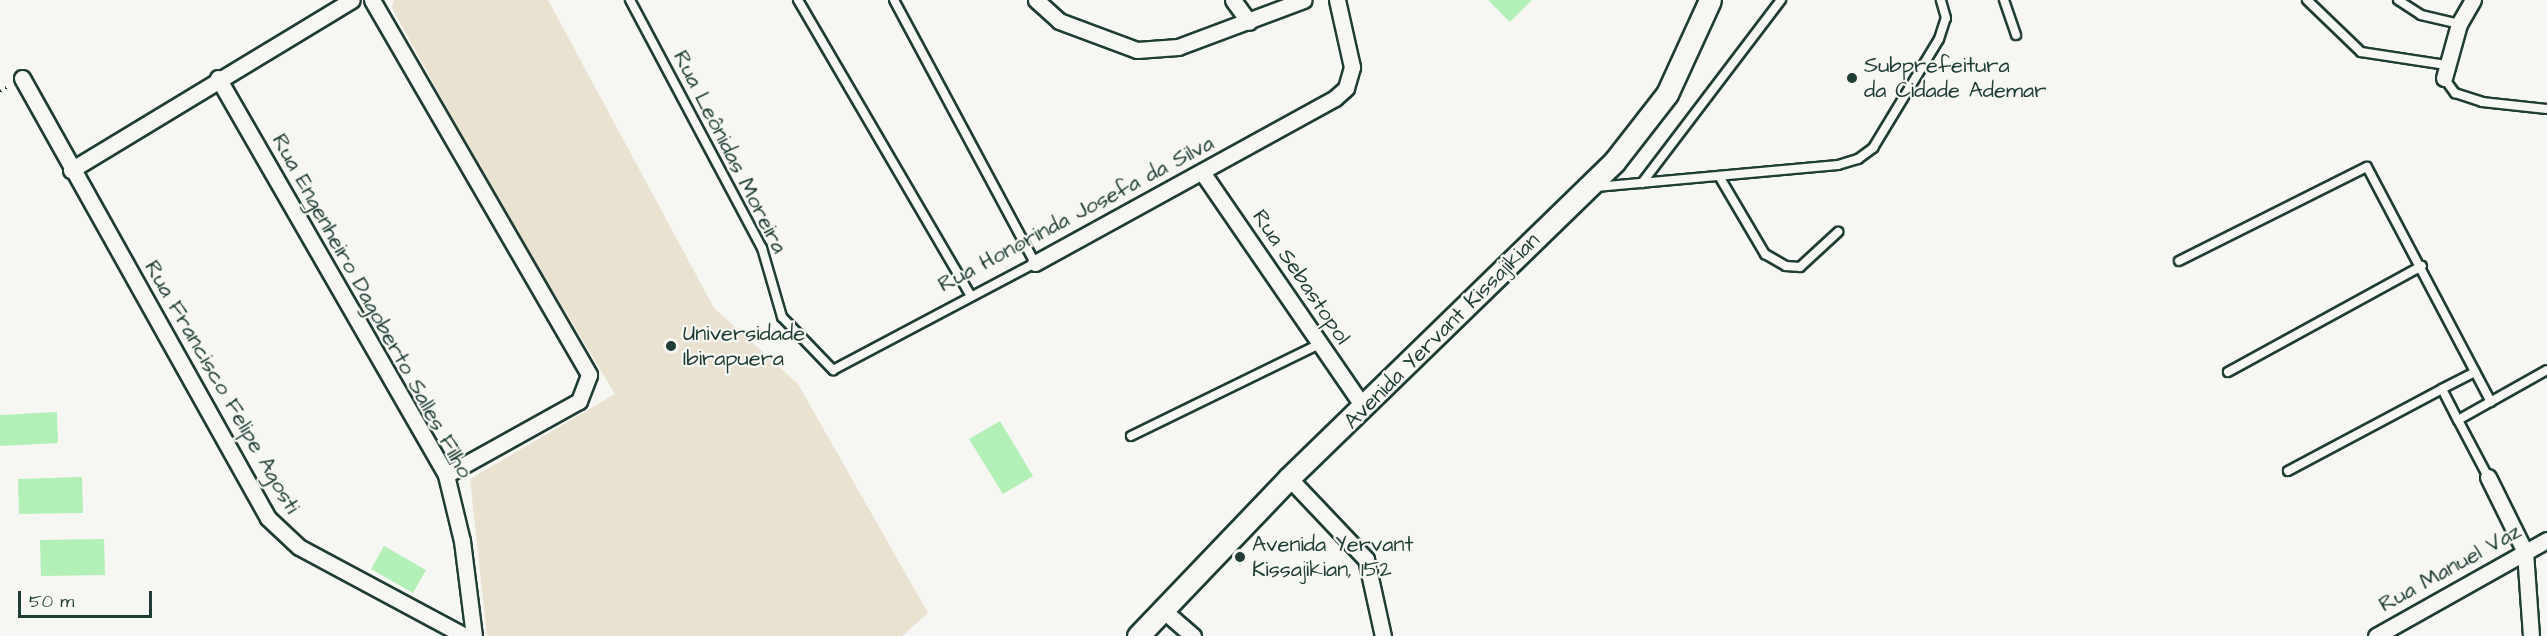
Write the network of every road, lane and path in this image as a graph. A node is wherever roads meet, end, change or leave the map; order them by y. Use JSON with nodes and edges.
{"nodes":[{"id":1,"x":352,"y":0,"type":"edge"},
{"id":2,"x":372,"y":0,"type":"edge"},
{"id":3,"x":630,"y":0,"type":"edge"},
{"id":4,"x":798,"y":0,"type":"edge"},
{"id":5,"x":894,"y":0,"type":"edge"},
{"id":6,"x":1036,"y":0,"type":"edge"},
{"id":7,"x":1233,"y":0,"type":"edge"},
{"id":8,"x":1304,"y":0,"type":"edge"},
{"id":9,"x":1337,"y":0,"type":"edge"},
{"id":10,"x":1710,"y":0,"type":"edge"},
{"id":11,"x":1781,"y":0,"type":"edge"},
{"id":12,"x":1941,"y":0,"type":"edge"},
{"id":13,"x":2004,"y":0,"type":"edge"},
{"id":14,"x":2307,"y":0,"type":"edge"},
{"id":15,"x":2398,"y":0,"type":"edge"},
{"id":16,"x":2473,"y":0,"type":"edge"},
{"id":17,"x":1249,"y":22,"type":"junction"},
{"id":18,"x":2459,"y":24,"type":"junction"},
{"id":19,"x":2016,"y":35,"type":"dead end"},
{"id":20,"x":2445,"y":72,"type":"junction"},
{"id":21,"x":22,"y":78,"type":"dead end"},
{"id":22,"x":218,"y":78,"type":"junction"},
{"id":23,"x":2547,"y":110,"type":"edge"},
{"id":24,"x":71,"y":170,"type":"junction"},
{"id":25,"x":1202,"y":172,"type":"junction"},
{"id":26,"x":1719,"y":176,"type":"junction"},
{"id":27,"x":1642,"y":183,"type":"junction"},
{"id":28,"x":1588,"y":188,"type":"junction"},
{"id":29,"x":1838,"y":232,"type":"dead end"},
{"id":30,"x":2179,"y":261,"type":"dead end"},
{"id":31,"x":1035,"y":263,"type":"junction"},
{"id":32,"x":2422,"y":266,"type":"junction"},
{"id":33,"x":971,"y":296,"type":"junction"},
{"id":34,"x":1320,"y":344,"type":"junction"},
{"id":35,"x":838,"y":369,"type":"joint"},
{"id":36,"x":2547,"y":370,"type":"edge"},
{"id":37,"x":2228,"y":372,"type":"dead end"},
{"id":38,"x":2475,"y":372,"type":"junction"},
{"id":39,"x":2442,"y":389,"type":"junction"},
{"id":40,"x":2491,"y":402,"type":"junction"},
{"id":41,"x":1364,"y":408,"type":"junction"},
{"id":42,"x":2458,"y":420,"type":"junction"},
{"id":43,"x":1131,"y":436,"type":"dead end"},
{"id":44,"x":2288,"y":471,"type":"dead end"},
{"id":45,"x":446,"y":476,"type":"junction"},
{"id":46,"x":2488,"y":477,"type":"joint"},
{"id":47,"x":1289,"y":478,"type":"junction"},
{"id":48,"x":2547,"y":540,"type":"edge"},
{"id":49,"x":2525,"y":552,"type":"junction"},
{"id":50,"x":1163,"y":610,"type":"junction"},
{"id":51,"x":2547,"y":630,"type":"edge"},
{"id":52,"x":2531,"y":633,"type":"edge"},
{"id":53,"x":465,"y":636,"type":"edge"},
{"id":54,"x":474,"y":636,"type":"edge"},
{"id":55,"x":1138,"y":636,"type":"edge"},
{"id":56,"x":1193,"y":636,"type":"edge"},
{"id":57,"x":1383,"y":636,"type":"edge"},
{"id":58,"x":2376,"y":636,"type":"edge"}],
"edges":[{"from":1,"to":22,"type":"street"},
{"from":2,"to":45,"type":"street"},
{"from":3,"to":35,"type":"lane","name":"Rua Leônidas Moreira"},
{"from":4,"to":33,"type":"lane"},
{"from":5,"to":31,"type":"lane"},
{"from":6,"to":17,"type":"street"},
{"from":7,"to":17,"type":"street"},
{"from":8,"to":17,"type":"street"},
{"from":9,"to":25,"type":"street","name":"Rua Honorinda Josefa da Silva"},
{"from":10,"to":28,"type":"main road","name":"Avenida Yervant Kissajikian"},
{"from":11,"to":27,"type":"lane"},
{"from":12,"to":26,"type":"lane"},
{"from":13,"to":19,"type":"lane"},
{"from":14,"to":20,"type":"lane"},
{"from":15,"to":18,"type":"lane"},
{"from":16,"to":18,"type":"street"},
{"from":18,"to":20,"type":"street"},
{"from":20,"to":23,"type":"lane"},
{"from":21,"to":24,"type":"street","name":"Rua Francisco Felipe Agosti"},
{"from":22,"to":24,"type":"street"},
{"from":22,"to":45,"type":"street","name":"Rua Engenheiro Dagoberto Salles Filho"},
{"from":24,"to":53,"type":"street","name":"Rua Francisco Felipe Agosti"},
{"from":25,"to":31,"type":"street","name":"Rua Honorinda Josefa da Silva"},
{"from":25,"to":34,"type":"street","name":"Rua Sebastopol"},
{"from":26,"to":27,"type":"lane"},
{"from":26,"to":29,"type":"lane"},
{"from":27,"to":28,"type":"lane"},
{"from":28,"to":41,"type":"main road","name":"Avenida Yervant Kissajikian"},
{"from":30,"to":32,"type":"lane"},
{"from":31,"to":33,"type":"lane","name":"Rua Honorinda Josefa da Silva"},
{"from":32,"to":37,"type":"lane"},
{"from":32,"to":38,"type":"lane"},
{"from":33,"to":35,"type":"lane","name":"Rua Honorinda Josefa da Silva"},
{"from":34,"to":41,"type":"street","name":"Rua Sebastopol"},
{"from":34,"to":43,"type":"lane"},
{"from":36,"to":40,"type":"lane"},
{"from":38,"to":39,"type":"lane"},
{"from":38,"to":40,"type":"lane"},
{"from":39,"to":42,"type":"lane"},
{"from":39,"to":44,"type":"lane"},
{"from":40,"to":42,"type":"lane"},
{"from":41,"to":47,"type":"main road","name":"Avenida Yervant Kissajikian"},
{"from":42,"to":46,"type":"lane"},
{"from":45,"to":54,"type":"street","name":"Rua Engenheiro Dagoberto Salles Filho"},
{"from":46,"to":49,"type":"street"},
{"from":47,"to":50,"type":"main road","name":"Avenida Yervant Kissajikian"},
{"from":47,"to":57,"type":"street"},
{"from":48,"to":49,"type":"street","name":"Rua Manuel Vaz"},
{"from":49,"to":52,"type":"street"},
{"from":49,"to":58,"type":"street","name":"Rua Manuel Vaz"},
{"from":50,"to":55,"type":"main road","name":"Avenida Yervant Kissajikian"},
{"from":50,"to":56,"type":"street"},
{"from":51,"to":52,"type":"street"}]}
